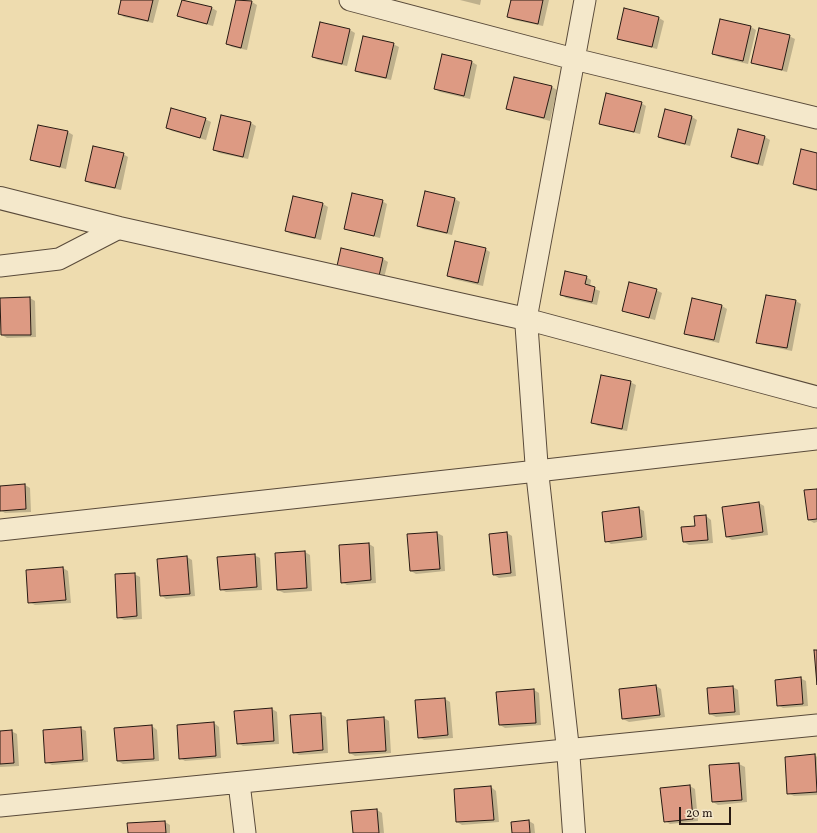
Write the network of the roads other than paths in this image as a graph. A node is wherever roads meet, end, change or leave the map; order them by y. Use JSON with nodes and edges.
{"nodes":[{"id":1,"x":350,"y":0,"type":"edge"},
{"id":2,"x":585,"y":0,"type":"edge"},
{"id":3,"x":574,"y":59,"type":"junction"},
{"id":4,"x":817,"y":118,"type":"edge"},
{"id":5,"x":0,"y":198,"type":"edge"},
{"id":6,"x":119,"y":228,"type":"junction"},
{"id":7,"x":0,"y":266,"type":"edge"},
{"id":8,"x":526,"y":319,"type":"junction"},
{"id":9,"x":817,"y":397,"type":"edge"},
{"id":10,"x":817,"y":439,"type":"edge"},
{"id":11,"x":537,"y":471,"type":"junction"},
{"id":12,"x":0,"y":530,"type":"edge"},
{"id":13,"x":817,"y":725,"type":"edge"},
{"id":14,"x":568,"y":749,"type":"junction"},
{"id":15,"x":239,"y":783,"type":"junction"},
{"id":16,"x":0,"y":806,"type":"edge"},
{"id":17,"x":245,"y":833,"type":"edge"},
{"id":18,"x":574,"y":833,"type":"edge"}],
"edges":[{"from":1,"to":3,"type":"street"},
{"from":2,"to":3,"type":"street"},
{"from":3,"to":4,"type":"street"},
{"from":3,"to":8,"type":"street"},
{"from":5,"to":6,"type":"street"},
{"from":6,"to":7,"type":"street"},
{"from":6,"to":8,"type":"street"},
{"from":8,"to":9,"type":"street"},
{"from":8,"to":11,"type":"street"},
{"from":10,"to":11,"type":"street"},
{"from":11,"to":12,"type":"street"},
{"from":11,"to":14,"type":"street"},
{"from":13,"to":14,"type":"street"},
{"from":14,"to":15,"type":"street"},
{"from":14,"to":18,"type":"street"},
{"from":15,"to":16,"type":"street"},
{"from":15,"to":17,"type":"street"}]}
